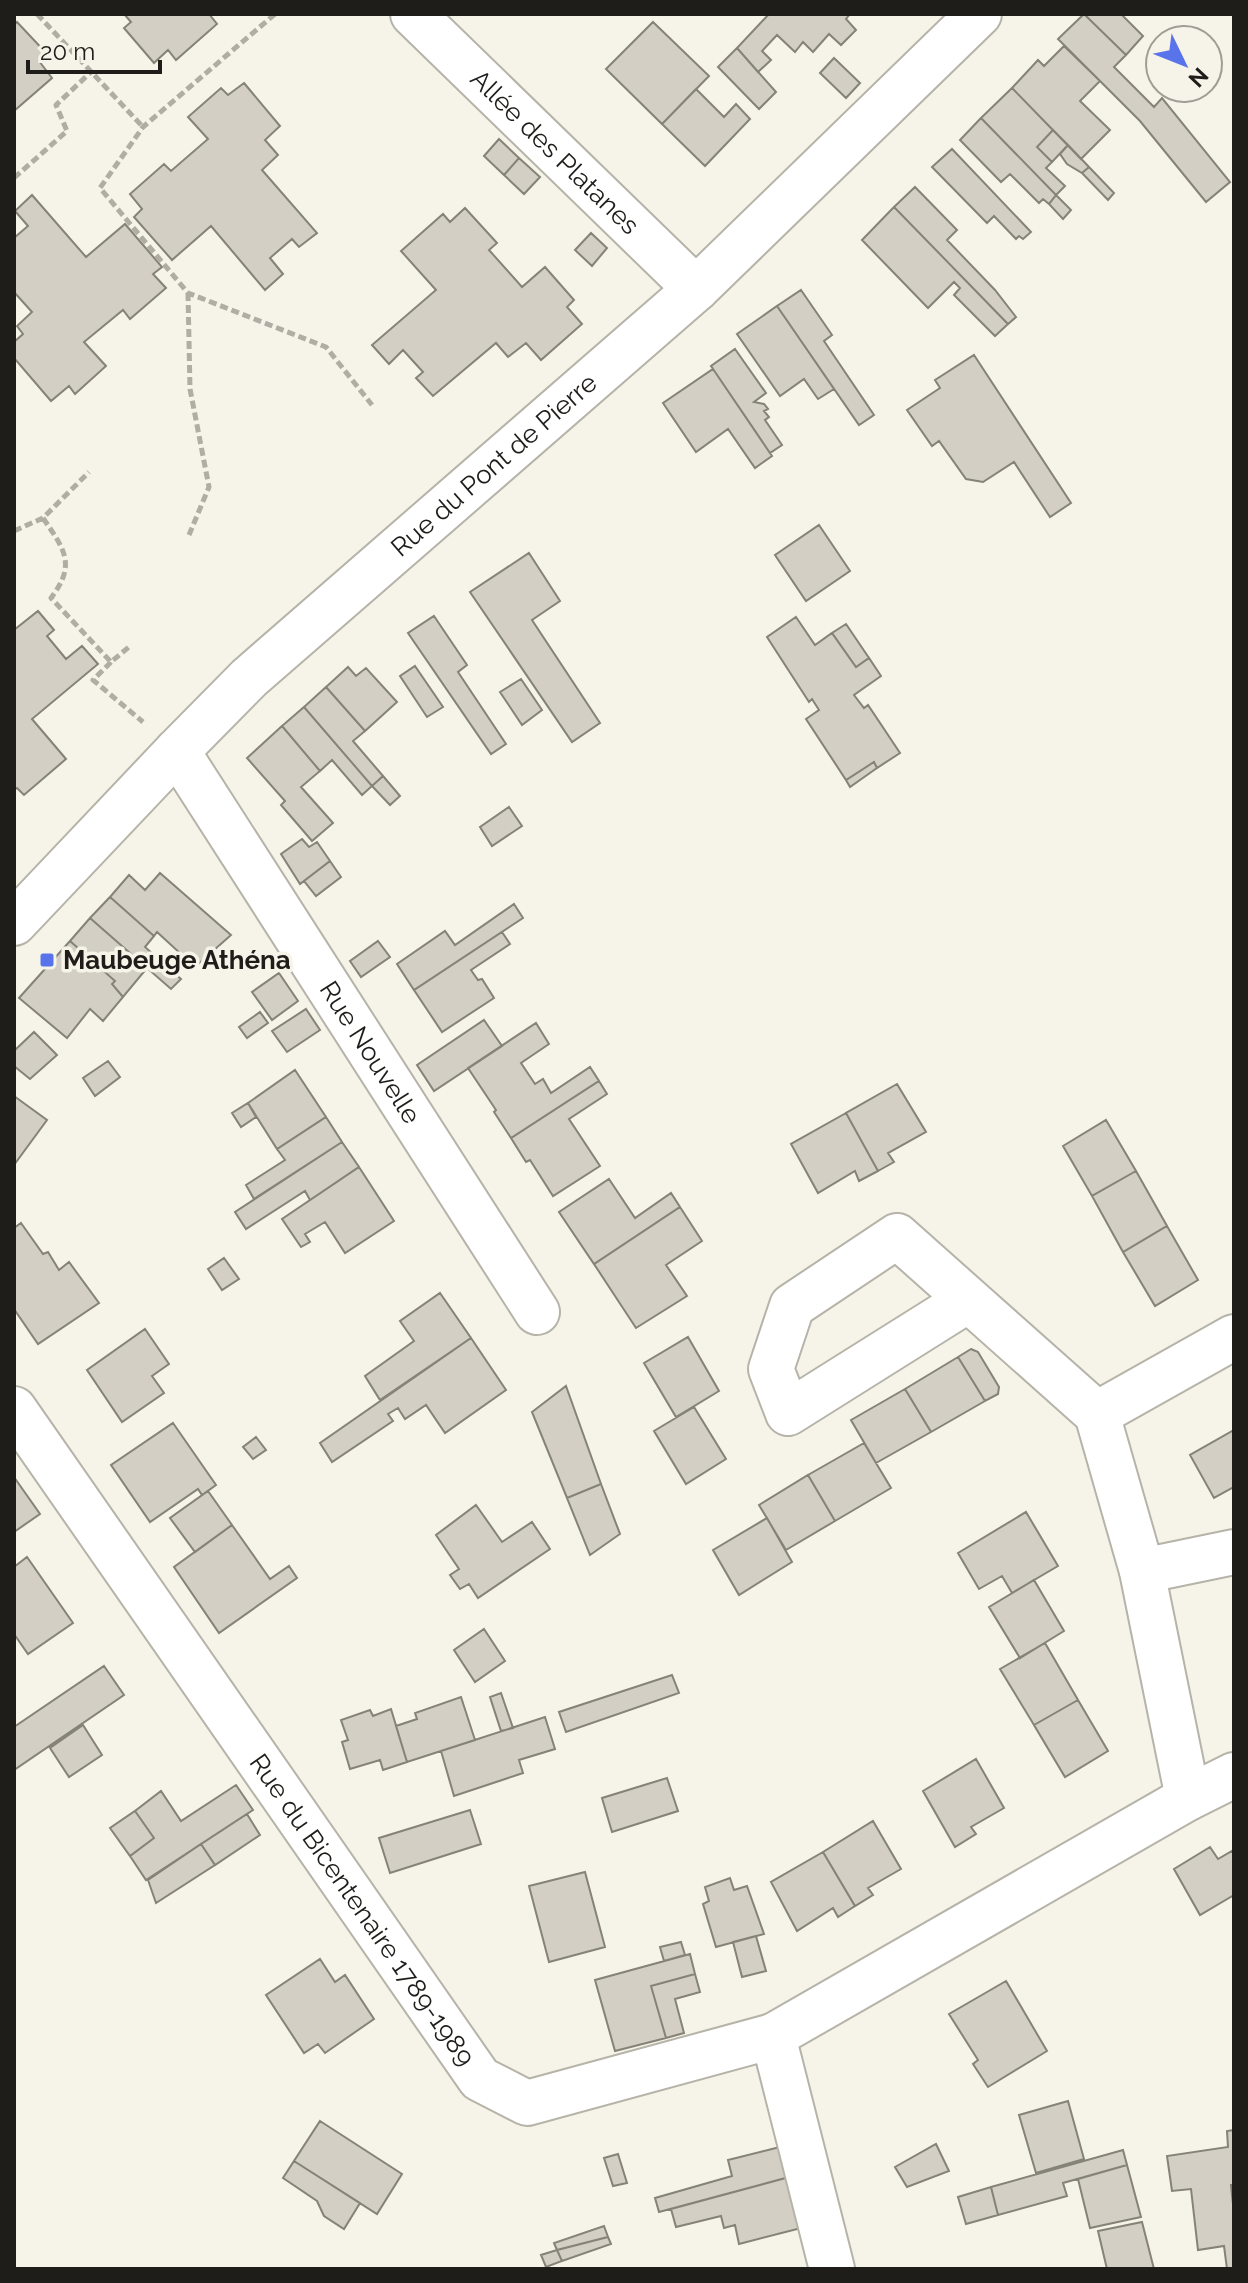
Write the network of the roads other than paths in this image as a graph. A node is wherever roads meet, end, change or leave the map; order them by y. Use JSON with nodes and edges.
{"nodes":[{"id":1,"x":413,"y":14,"type":"edge"},
{"id":2,"x":951,"y":24,"type":"edge"},
{"id":3,"x":696,"y":289,"type":"junction"},
{"id":4,"x":177,"y":751,"type":"junction"},
{"id":5,"x":14,"y":923,"type":"edge"},
{"id":6,"x":968,"y":1300,"type":"dead end"},
{"id":7,"x":537,"y":1312,"type":"dead end"},
{"id":8,"x":1234,"y":1337,"type":"edge"},
{"id":9,"x":14,"y":1409,"type":"edge"},
{"id":10,"x":1097,"y":1414,"type":"junction"},
{"id":11,"x":1234,"y":1552,"type":"edge"},
{"id":12,"x":1142,"y":1571,"type":"junction"},
{"id":13,"x":1234,"y":1775,"type":"edge"},
{"id":14,"x":1188,"y":1798,"type":"junction"},
{"id":15,"x":773,"y":2036,"type":"junction"},
{"id":16,"x":832,"y":2269,"type":"edge"}],
"edges":[{"from":1,"to":3,"type":"street","name":"Allée des Platanes"},
{"from":2,"to":3,"type":"street","name":"Rue du Pont de Pierre"},
{"from":3,"to":4,"type":"street","name":"Rue du Pont de Pierre"},
{"from":4,"to":5,"type":"street","name":"Rue du Pont de Pierre"},
{"from":4,"to":7,"type":"street","name":"Rue Nouvelle"},
{"from":6,"to":10,"type":"street"},
{"from":8,"to":10,"type":"street"},
{"from":9,"to":15,"type":"street","name":"Rue du Bicentenaire 1789-1989"},
{"from":10,"to":12,"type":"street"},
{"from":11,"to":12,"type":"street"},
{"from":12,"to":14,"type":"street"},
{"from":13,"to":14,"type":"street","name":"Rue du Bicentenaire 1789-1989"},
{"from":14,"to":15,"type":"street","name":"Rue du Bicentenaire 1789-1989"},
{"from":15,"to":16,"type":"street"}]}
